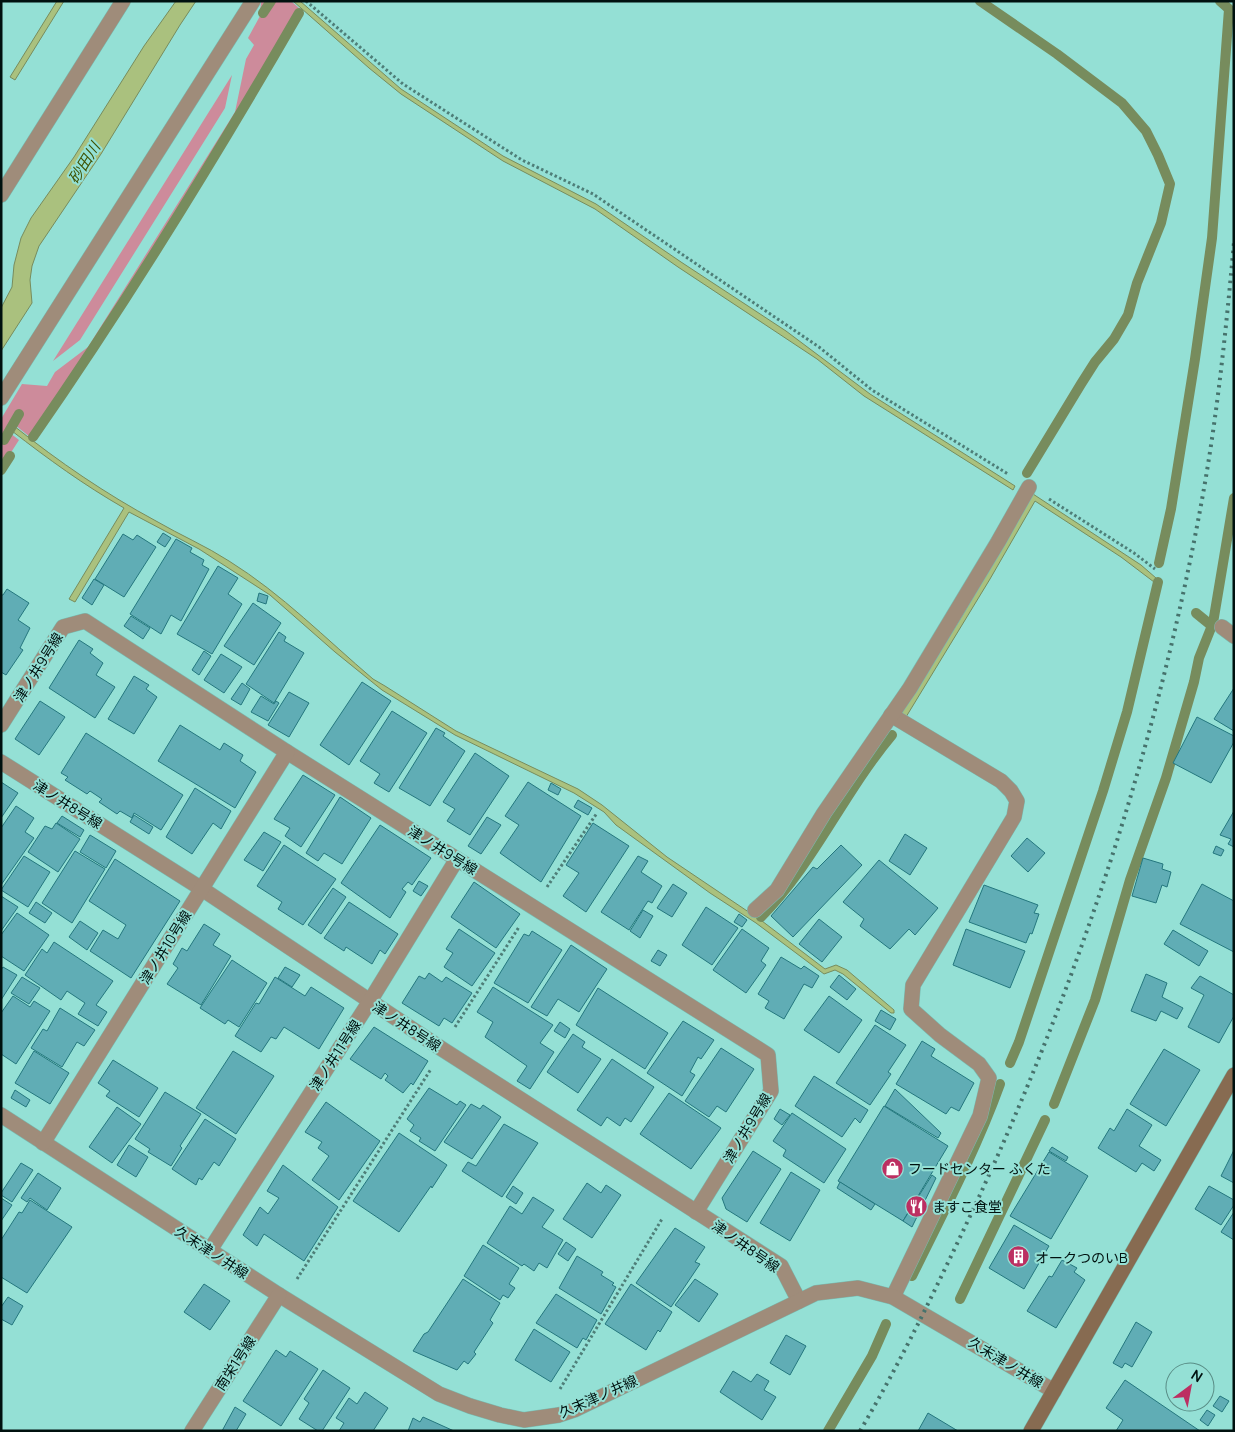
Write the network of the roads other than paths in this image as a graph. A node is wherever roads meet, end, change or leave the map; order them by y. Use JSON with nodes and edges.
{"nodes":[{"id":1,"x":123,"y":1,"type":"edge"},
{"id":2,"x":252,"y":1,"type":"edge"},
{"id":3,"x":1,"y":195,"type":"edge"},
{"id":4,"x":1,"y":398,"type":"edge"},
{"id":5,"x":1029,"y":486,"type":"road end"},
{"id":6,"x":891,"y":715,"type":"junction"},
{"id":7,"x":1,"y":724,"type":"edge"},
{"id":8,"x":288,"y":752,"type":"junction"},
{"id":9,"x":1,"y":762,"type":"edge"},
{"id":10,"x":457,"y":859,"type":"junction"},
{"id":11,"x":202,"y":889,"type":"junction"},
{"id":12,"x":755,"y":910,"type":"dead end"},
{"id":13,"x":370,"y":1001,"type":"junction"},
{"id":14,"x":1234,"y":1075,"type":"edge"},
{"id":15,"x":1,"y":1115,"type":"edge"},
{"id":16,"x":43,"y":1143,"type":"junction"},
{"id":17,"x":696,"y":1212,"type":"junction"},
{"id":18,"x":210,"y":1250,"type":"junction"},
{"id":19,"x":279,"y":1295,"type":"junction"},
{"id":20,"x":892,"y":1297,"type":"junction"},
{"id":21,"x":799,"y":1301,"type":"junction"},
{"id":22,"x":1054,"y":1391,"type":"junction"},
{"id":23,"x":192,"y":1431,"type":"edge"},
{"id":24,"x":1031,"y":1431,"type":"edge"}],
"edges":[{"from":1,"to":3,"type":"street"},
{"from":2,"to":4,"type":"street"},
{"from":5,"to":6,"type":"street"},
{"from":6,"to":12,"type":"street"},
{"from":6,"to":20,"type":"street"},
{"from":7,"to":8,"type":"street","name":"津ノ井9号線"},
{"from":8,"to":10,"type":"street","name":"津ノ井9号線"},
{"from":8,"to":11,"type":"street","name":"津ノ井10号線"},
{"from":9,"to":11,"type":"street","name":"津ノ井8号線"},
{"from":10,"to":13,"type":"street","name":"津ノ井11号線"},
{"from":10,"to":17,"type":"street","name":"津ノ井9号線"},
{"from":11,"to":13,"type":"street","name":"津ノ井8号線"},
{"from":11,"to":16,"type":"street","name":"津ノ井10号線"},
{"from":13,"to":17,"type":"street","name":"津ノ井8号線"},
{"from":13,"to":18,"type":"street","name":"津ノ井11号線"},
{"from":14,"to":22,"type":"main road"},
{"from":15,"to":16,"type":"street","name":"久末津ノ井線"},
{"from":16,"to":18,"type":"street","name":"久末津ノ井線"},
{"from":17,"to":21,"type":"street","name":"津ノ井8号線"},
{"from":18,"to":19,"type":"street","name":"久末津ノ井線"},
{"from":19,"to":21,"type":"street","name":"久末津ノ井線"},
{"from":19,"to":23,"type":"street","name":"南栄1号線"},
{"from":20,"to":21,"type":"street","name":"久末津ノ井線"},
{"from":20,"to":22,"type":"street","name":"久末津ノ井線"},
{"from":22,"to":24,"type":"main road"}]}
